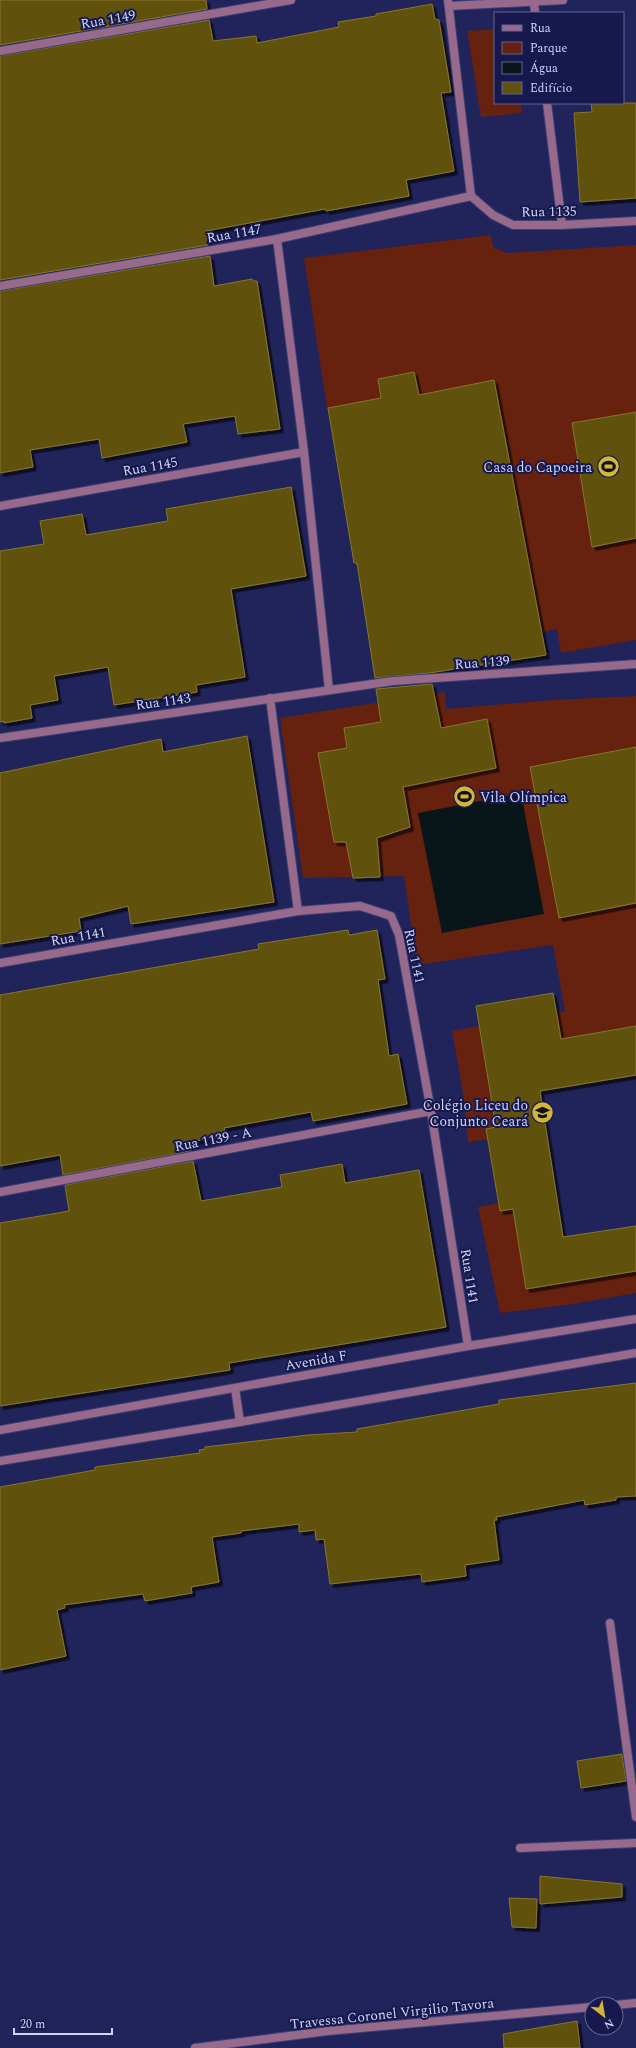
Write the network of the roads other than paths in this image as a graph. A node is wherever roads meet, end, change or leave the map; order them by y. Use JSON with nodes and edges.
{"nodes":[{"id":1,"x":291,"y":0,"type":"edge"},
{"id":2,"x":563,"y":0,"type":"edge"},
{"id":3,"x":534,"y":2,"type":"junction"},
{"id":4,"x":448,"y":3,"type":"edge"},
{"id":5,"x":535,"y":12,"type":"edge"},
{"id":6,"x":0,"y":51,"type":"edge"},
{"id":7,"x":546,"y":104,"type":"edge"},
{"id":8,"x":471,"y":196,"type":"junction"},
{"id":9,"x":636,"y":221,"type":"edge"},
{"id":10,"x":562,"y":225,"type":"junction"},
{"id":11,"x":277,"y":238,"type":"junction"},
{"id":12,"x":0,"y":286,"type":"edge"},
{"id":13,"x":304,"y":452,"type":"junction"},
{"id":14,"x":0,"y":506,"type":"edge"},
{"id":15,"x":636,"y":664,"type":"edge"},
{"id":16,"x":329,"y":690,"type":"junction"},
{"id":17,"x":270,"y":698,"type":"junction"},
{"id":18,"x":0,"y":738,"type":"edge"},
{"id":19,"x":298,"y":910,"type":"junction"},
{"id":20,"x":0,"y":963,"type":"edge"},
{"id":21,"x":431,"y":1111,"type":"junction"},
{"id":22,"x":0,"y":1192,"type":"edge"},
{"id":23,"x":636,"y":1319,"type":"edge"},
{"id":24,"x":468,"y":1346,"type":"junction"},
{"id":25,"x":636,"y":1353,"type":"edge"},
{"id":26,"x":235,"y":1388,"type":"junction"},
{"id":27,"x":240,"y":1422,"type":"junction"},
{"id":28,"x":0,"y":1430,"type":"edge"},
{"id":29,"x":0,"y":1461,"type":"edge"},
{"id":30,"x":610,"y":1623,"type":"dead end"},
{"id":31,"x":636,"y":1817,"type":"edge"},
{"id":32,"x":636,"y":1843,"type":"edge"},
{"id":33,"x":520,"y":1848,"type":"dead end"},
{"id":34,"x":636,"y":2003,"type":"edge"},
{"id":35,"x":624,"y":2004,"type":"edge"},
{"id":36,"x":584,"y":2008,"type":"edge"},
{"id":37,"x":195,"y":2048,"type":"edge"}],
"edges":[{"from":1,"to":6,"type":"street","name":"Rua 1149"},
{"from":2,"to":3,"type":"street"},
{"from":3,"to":4,"type":"street"},
{"from":3,"to":5,"type":"street"},
{"from":4,"to":8,"type":"street"},
{"from":7,"to":10,"type":"street"},
{"from":8,"to":10,"type":"street","name":"Rua 1135"},
{"from":8,"to":11,"type":"street","name":"Rua 1147"},
{"from":9,"to":10,"type":"street","name":"Rua 1135"},
{"from":11,"to":12,"type":"street","name":"Rua 1147"},
{"from":11,"to":13,"type":"street"},
{"from":13,"to":14,"type":"street","name":"Rua 1145"},
{"from":13,"to":16,"type":"street"},
{"from":15,"to":16,"type":"street","name":"Rua 1139"},
{"from":16,"to":17,"type":"street","name":"Rua 1143"},
{"from":17,"to":18,"type":"street","name":"Rua 1143"},
{"from":17,"to":19,"type":"street"},
{"from":19,"to":20,"type":"street","name":"Rua 1141"},
{"from":19,"to":21,"type":"street","name":"Rua 1141"},
{"from":21,"to":22,"type":"street","name":"Rua 1139 - A"},
{"from":21,"to":24,"type":"street","name":"Rua 1141"},
{"from":23,"to":24,"type":"street","name":"Avenida F"},
{"from":24,"to":26,"type":"street","name":"Avenida F"},
{"from":25,"to":27,"type":"street"},
{"from":26,"to":27,"type":"street"},
{"from":26,"to":28,"type":"street","name":"Avenida F"},
{"from":27,"to":29,"type":"street"},
{"from":30,"to":31,"type":"street"},
{"from":32,"to":33,"type":"street"},
{"from":34,"to":35,"type":"street"},
{"from":36,"to":37,"type":"street","name":"Travessa Coronel Virgilio Tavora"}]}
